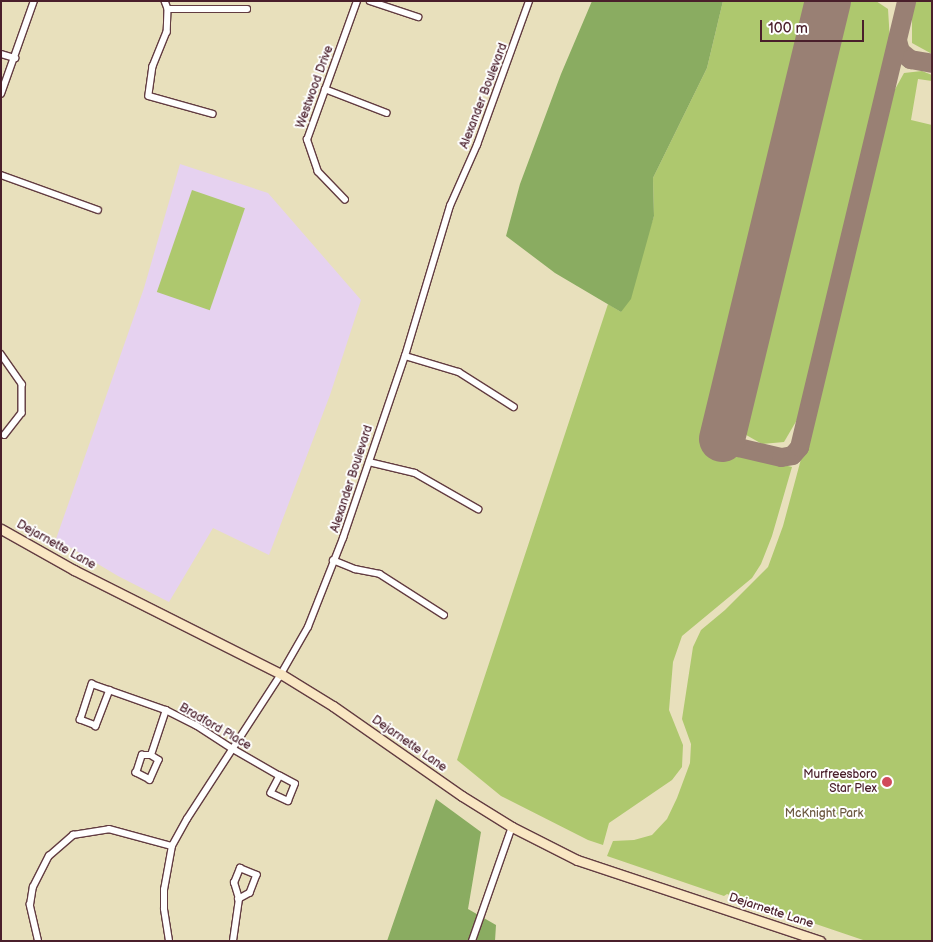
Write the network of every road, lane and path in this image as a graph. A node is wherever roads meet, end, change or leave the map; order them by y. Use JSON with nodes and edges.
{"nodes":[{"id":1,"x":34,"y":1,"type":"edge"},
{"id":2,"x":165,"y":1,"type":"edge"},
{"id":3,"x":357,"y":1,"type":"edge"},
{"id":4,"x":370,"y":1,"type":"edge"},
{"id":5,"x":529,"y":1,"type":"edge"},
{"id":6,"x":168,"y":9,"type":"junction"},
{"id":7,"x":247,"y":9,"type":"dead end"},
{"id":8,"x":418,"y":17,"type":"dead end"},
{"id":9,"x":1,"y":54,"type":"edge"},
{"id":10,"x":14,"y":58,"type":"junction"},
{"id":11,"x":326,"y":89,"type":"junction"},
{"id":12,"x":1,"y":94,"type":"edge"},
{"id":13,"x":387,"y":113,"type":"dead end"},
{"id":14,"x":213,"y":114,"type":"dead end"},
{"id":15,"x":1,"y":175,"type":"edge"},
{"id":16,"x":345,"y":200,"type":"dead end"},
{"id":17,"x":98,"y":210,"type":"dead end"},
{"id":18,"x":1,"y":354,"type":"edge"},
{"id":19,"x":405,"y":356,"type":"junction"},
{"id":20,"x":514,"y":407,"type":"dead end"},
{"id":21,"x":5,"y":435,"type":"dead end"},
{"id":22,"x":369,"y":462,"type":"junction"},
{"id":23,"x":478,"y":509,"type":"dead end"},
{"id":24,"x":1,"y":529,"type":"edge"},
{"id":25,"x":334,"y":560,"type":"junction"},
{"id":26,"x":444,"y":615,"type":"dead end"},
{"id":27,"x":281,"y":674,"type":"junction"},
{"id":28,"x":110,"y":690,"type":"junction"},
{"id":29,"x":166,"y":710,"type":"junction"},
{"id":30,"x":233,"y":749,"type":"junction"},
{"id":31,"x":151,"y":755,"type":"junction"},
{"id":32,"x":280,"y":776,"type":"junction"},
{"id":33,"x":512,"y":827,"type":"junction"},
{"id":34,"x":172,"y":846,"type":"junction"},
{"id":35,"x":240,"y":899,"type":"junction"},
{"id":36,"x":38,"y":941,"type":"edge"},
{"id":37,"x":169,"y":941,"type":"edge"},
{"id":38,"x":232,"y":941,"type":"edge"},
{"id":39,"x":472,"y":941,"type":"edge"},
{"id":40,"x":820,"y":941,"type":"edge"}],
"edges":[{"from":1,"to":10,"type":"street"},
{"from":2,"to":6,"type":"street"},
{"from":3,"to":11,"type":"street","name":"Westwood Drive"},
{"from":4,"to":8,"type":"street"},
{"from":5,"to":19,"type":"street","name":"Alexander Boulevard"},
{"from":6,"to":7,"type":"street"},
{"from":6,"to":14,"type":"street"},
{"from":9,"to":10,"type":"street"},
{"from":10,"to":12,"type":"street"},
{"from":11,"to":13,"type":"street"},
{"from":11,"to":16,"type":"street","name":"Westwood Drive"},
{"from":15,"to":17,"type":"street"},
{"from":18,"to":21,"type":"street"},
{"from":19,"to":20,"type":"street"},
{"from":19,"to":22,"type":"street","name":"Alexander Boulevard"},
{"from":22,"to":23,"type":"street"},
{"from":22,"to":25,"type":"street","name":"Alexander Boulevard"},
{"from":24,"to":27,"type":"main road","name":"Dejarnette Lane"},
{"from":25,"to":26,"type":"street"},
{"from":25,"to":27,"type":"street","name":"Alexander Boulevard"},
{"from":27,"to":30,"type":"street","name":"Alexander Boulevard"},
{"from":27,"to":33,"type":"main road","name":"Dejarnette Lane"},
{"from":28,"to":28,"type":"street","name":"Bradford Place"},
{"from":28,"to":29,"type":"street","name":"Bradford Place"},
{"from":29,"to":30,"type":"street","name":"Bradford Place"},
{"from":29,"to":31,"type":"street"},
{"from":30,"to":32,"type":"street","name":"Bradford Place"},
{"from":30,"to":34,"type":"street","name":"Alexander Boulevard"},
{"from":31,"to":31,"type":"street"},
{"from":32,"to":32,"type":"street","name":"Bradford Place"},
{"from":33,"to":39,"type":"street"},
{"from":33,"to":40,"type":"main road","name":"Dejarnette Lane"},
{"from":34,"to":36,"type":"street"},
{"from":34,"to":37,"type":"street","name":"Alexander Boulevard"},
{"from":35,"to":35,"type":"street"},
{"from":35,"to":38,"type":"street"}]}
